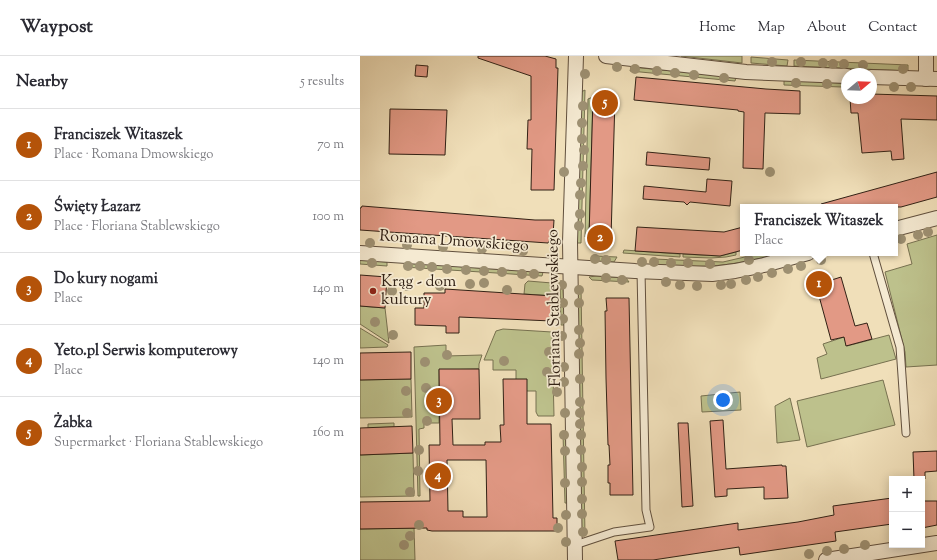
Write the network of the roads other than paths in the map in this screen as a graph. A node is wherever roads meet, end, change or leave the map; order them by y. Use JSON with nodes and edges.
{"nodes":[{"id":1,"x":576,"y":56,"type":"edge"},
{"id":2,"x":606,"y":56,"type":"edge"},
{"id":3,"x":926,"y":56,"type":"edge"},
{"id":4,"x":841,"y":76,"type":"edge"},
{"id":5,"x":877,"y":77,"type":"edge"},
{"id":6,"x":932,"y":79,"type":"edge"},
{"id":7,"x":937,"y":218,"type":"edge"},
{"id":8,"x":898,"y":228,"type":"edge"},
{"id":9,"x":360,"y":253,"type":"edge"},
{"id":10,"x":797,"y":256,"type":"edge"},
{"id":11,"x":874,"y":256,"type":"edge"},
{"id":12,"x":571,"y":267,"type":"junction"},
{"id":13,"x":641,"y":271,"type":"junction"},
{"id":14,"x":906,"y":433,"type":"dead end"},
{"id":15,"x":937,"y":543,"type":"edge"},
{"id":16,"x":574,"y":546,"type":"junction"},
{"id":17,"x":575,"y":560,"type":"edge"},
{"id":18,"x":826,"y":560,"type":"edge"}],
"edges":[{"from":1,"to":12,"type":"street","name":"Floriana Stablewskiego"},
{"from":2,"to":4,"type":"street"},
{"from":3,"to":6,"type":"street"},
{"from":5,"to":6,"type":"street"},
{"from":7,"to":8,"type":"street"},
{"from":9,"to":12,"type":"street","name":"Romana Dmowskiego"},
{"from":10,"to":13,"type":"street","name":"Romana Dmowskiego"},
{"from":11,"to":14,"type":"lane"},
{"from":12,"to":13,"type":"street","name":"Romana Dmowskiego"},
{"from":12,"to":16,"type":"street","name":"Floriana Stablewskiego"},
{"from":13,"to":16,"type":"lane"},
{"from":15,"to":18,"type":"street"},
{"from":16,"to":17,"type":"street","name":"Floriana Stablewskiego"}]}
